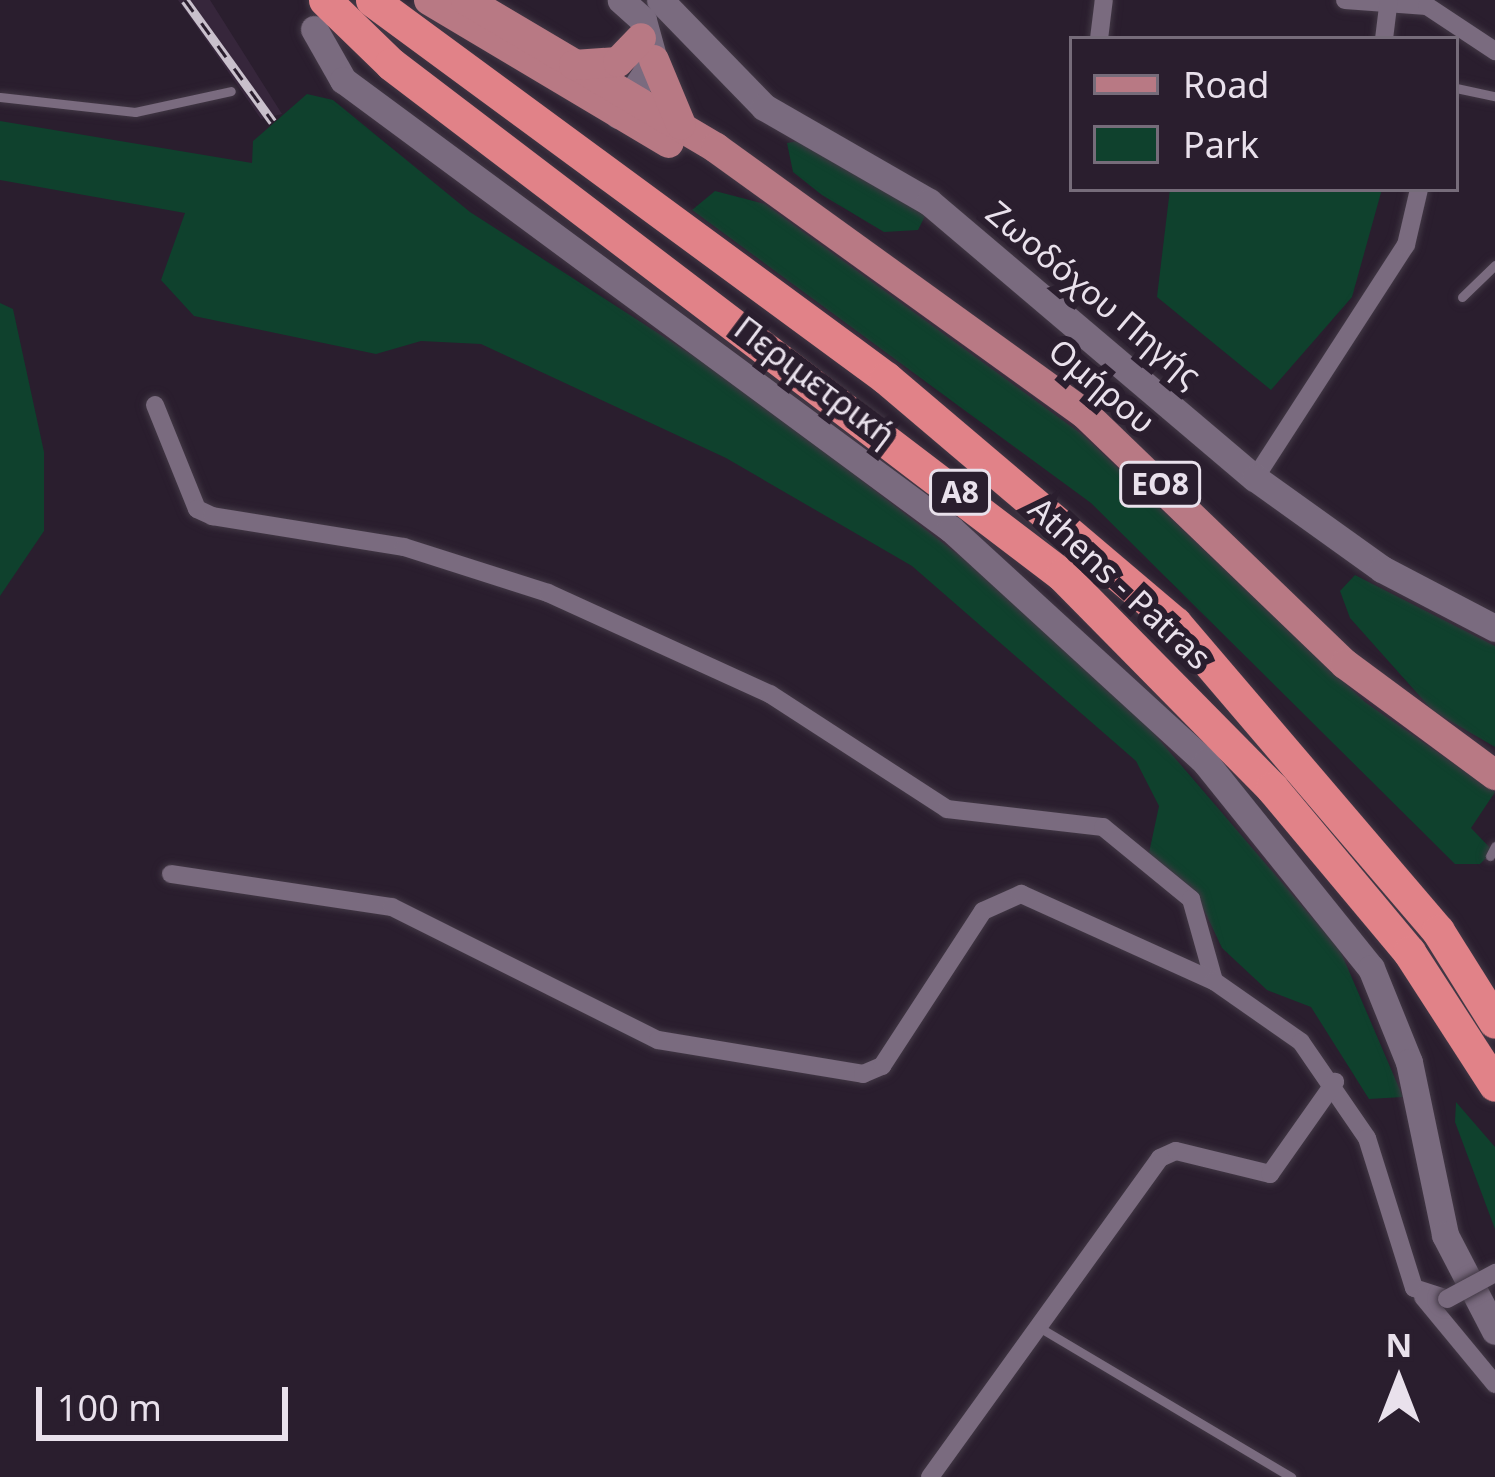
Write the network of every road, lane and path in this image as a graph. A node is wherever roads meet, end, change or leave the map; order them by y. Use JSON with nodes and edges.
{"nodes":[{"id":1,"x":372,"y":0,"type":"edge"},
{"id":2,"x":429,"y":0,"type":"edge"},
{"id":3,"x":466,"y":0,"type":"edge"},
{"id":4,"x":621,"y":0,"type":"edge"},
{"id":5,"x":1104,"y":0,"type":"edge"},
{"id":6,"x":1345,"y":0,"type":"edge"},
{"id":7,"x":1388,"y":3,"type":"edge"},
{"id":8,"x":320,"y":14,"type":"edge"},
{"id":9,"x":650,"y":30,"type":"edge"},
{"id":10,"x":1099,"y":36,"type":"edge"},
{"id":11,"x":1384,"y":36,"type":"edge"},
{"id":12,"x":1495,"y":51,"type":"edge"},
{"id":13,"x":573,"y":64,"type":"junction"},
{"id":14,"x":1459,"y":89,"type":"edge"},
{"id":15,"x":231,"y":91,"type":"dead end"},
{"id":16,"x":1495,"y":96,"type":"edge"},
{"id":17,"x":0,"y":97,"type":"edge"},
{"id":18,"x":619,"y":103,"type":"junction"},
{"id":19,"x":685,"y":130,"type":"junction"},
{"id":20,"x":1418,"y":192,"type":"edge"},
{"id":21,"x":808,"y":214,"type":"junction"},
{"id":22,"x":1495,"y":266,"type":"edge"},
{"id":23,"x":1462,"y":297,"type":"dead end"},
{"id":24,"x":155,"y":405,"type":"dead end"},
{"id":25,"x":1255,"y":478,"type":"junction"},
{"id":26,"x":1495,"y":628,"type":"edge"},
{"id":27,"x":1495,"y":775,"type":"edge"},
{"id":28,"x":171,"y":874,"type":"dead end"},
{"id":29,"x":1214,"y":981,"type":"junction"},
{"id":30,"x":1495,"y":1022,"type":"edge"},
{"id":31,"x":1335,"y":1082,"type":"junction"},
{"id":32,"x":1495,"y":1085,"type":"edge"},
{"id":33,"x":1495,"y":1273,"type":"edge"},
{"id":34,"x":1423,"y":1297,"type":"junction"},
{"id":35,"x":1042,"y":1329,"type":"junction"},
{"id":36,"x":1495,"y":1331,"type":"edge"},
{"id":37,"x":1495,"y":1384,"type":"edge"},
{"id":38,"x":930,"y":1477,"type":"edge"},
{"id":39,"x":1291,"y":1477,"type":"edge"}],
"edges":[{"from":1,"to":30,"type":"highway","name":"Athens - Patras","number":"Α8"},
{"from":2,"to":18,"type":"main road","name":"Ομήρου","number":"ΕΟ8"},
{"from":3,"to":13,"type":"main road","name":"Ομήρου","number":"ΕΟ8"},
{"from":4,"to":9,"type":"street","name":"Ζωοδόχου Πηγής"},
{"from":5,"to":10,"type":"street"},
{"from":6,"to":7,"type":"street"},
{"from":7,"to":11,"type":"street"},
{"from":7,"to":12,"type":"street"},
{"from":8,"to":32,"type":"highway","name":"Athens - Patras","number":"Α8"},
{"from":8,"to":36,"type":"street","name":"Περιμετρική"},
{"from":9,"to":13,"type":"main road"},
{"from":9,"to":18,"type":"street"},
{"from":9,"to":19,"type":"main road"},
{"from":9,"to":25,"type":"street","name":"Ζωοδόχου Πηγής"},
{"from":13,"to":18,"type":"main road","name":"Ομήρου","number":"ΕΟ8"},
{"from":14,"to":16,"type":"lane"},
{"from":15,"to":17,"type":"lane"},
{"from":18,"to":19,"type":"main road","name":"Ομήρου","number":"ΕΟ8"},
{"from":18,"to":21,"type":"main road","name":"Ομήρου","number":"ΕΟ8"},
{"from":19,"to":21,"type":"main road","name":"Ομήρου","number":"ΕΟ8"},
{"from":20,"to":25,"type":"street"},
{"from":21,"to":27,"type":"main road","name":"Ομήρου","number":"ΕΟ8"},
{"from":22,"to":23,"type":"lane"},
{"from":24,"to":29,"type":"street"},
{"from":25,"to":26,"type":"street","name":"Ζωοδόχου Πηγής"},
{"from":28,"to":29,"type":"street"},
{"from":29,"to":31,"type":"street"},
{"from":31,"to":34,"type":"street"},
{"from":31,"to":35,"type":"street"},
{"from":33,"to":34,"type":"street","bridge":true},
{"from":34,"to":37,"type":"street"},
{"from":35,"to":38,"type":"street"},
{"from":35,"to":39,"type":"lane"}]}
